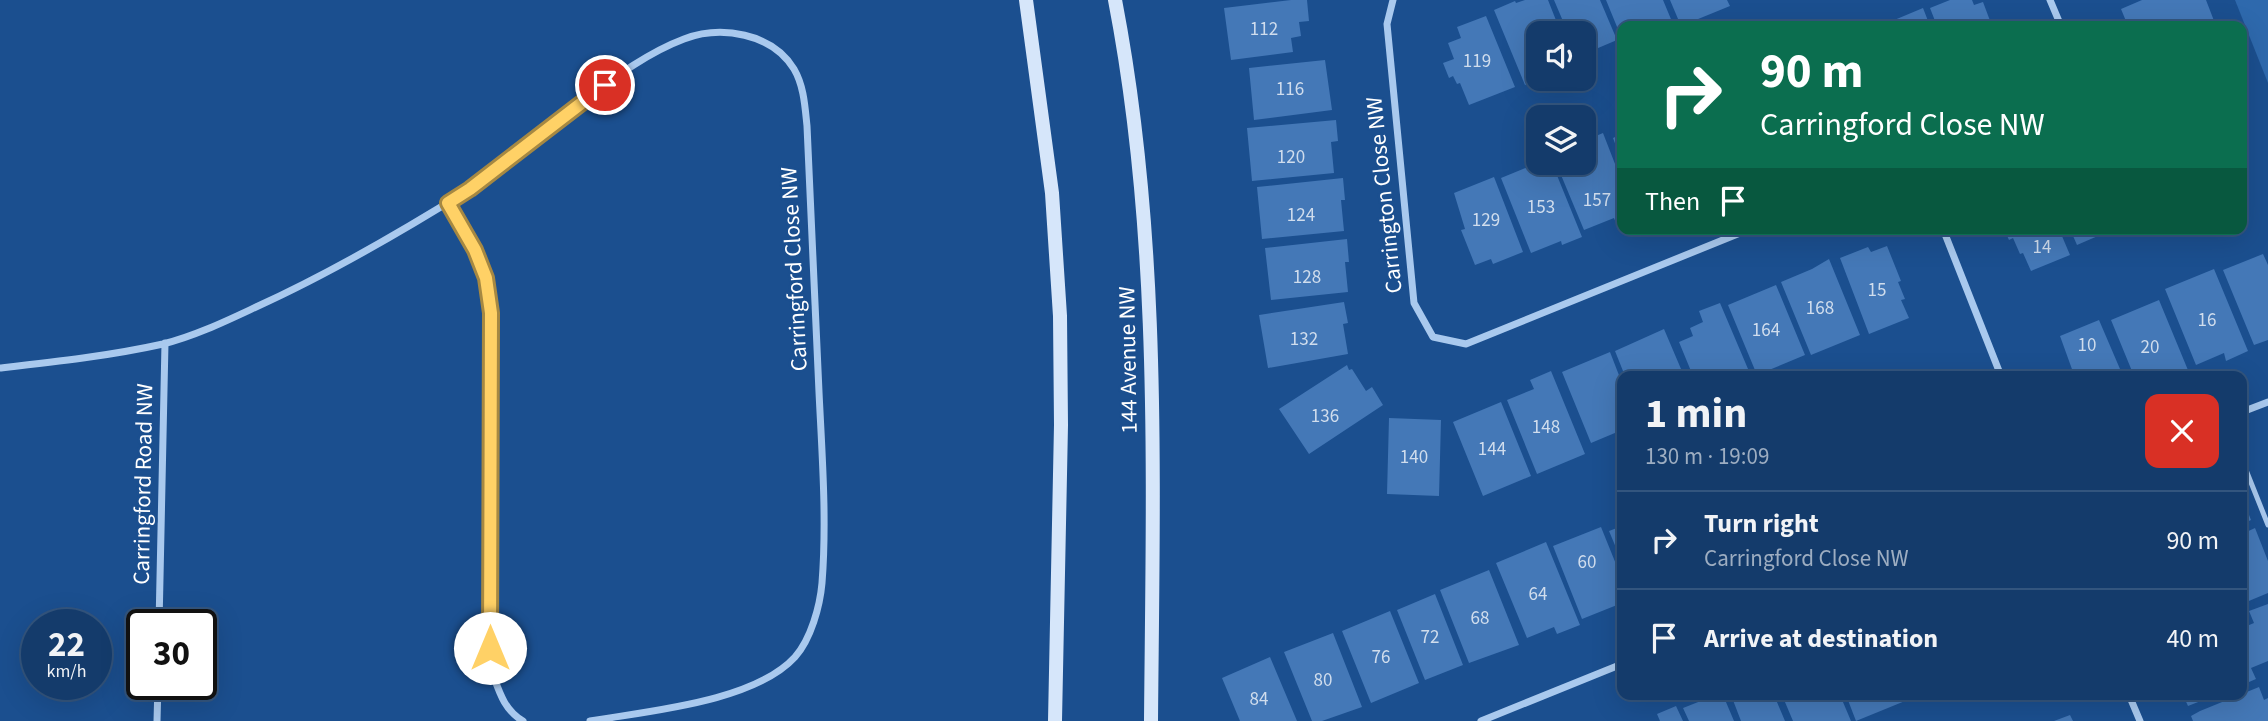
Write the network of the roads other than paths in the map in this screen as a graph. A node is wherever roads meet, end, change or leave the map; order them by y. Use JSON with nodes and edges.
{"nodes":[{"id":1,"x":1026,"y":0,"type":"edge"},
{"id":2,"x":1115,"y":0,"type":"edge"},
{"id":3,"x":1393,"y":0,"type":"edge"},
{"id":4,"x":2050,"y":0,"type":"edge"},
{"id":5,"x":2059,"y":21,"type":"edge"},
{"id":6,"x":448,"y":203,"type":"junction"},
{"id":7,"x":1735,"y":235,"type":"edge"},
{"id":8,"x":1945,"y":235,"type":"edge"},
{"id":9,"x":165,"y":343,"type":"junction"},
{"id":10,"x":0,"y":368,"type":"edge"},
{"id":11,"x":1999,"y":371,"type":"edge"},
{"id":12,"x":2268,"y":402,"type":"edge"},
{"id":13,"x":2247,"y":410,"type":"edge"},
{"id":14,"x":2247,"y":472,"type":"edge"},
{"id":15,"x":2268,"y":525,"type":"edge"},
{"id":16,"x":159,"y":609,"type":"edge"},
{"id":17,"x":1617,"y":666,"type":"edge"},
{"id":18,"x":158,"y":700,"type":"edge"},
{"id":19,"x":2131,"y":700,"type":"edge"},
{"id":20,"x":157,"y":721,"type":"edge"},
{"id":21,"x":523,"y":721,"type":"edge"},
{"id":22,"x":590,"y":721,"type":"edge"},
{"id":23,"x":1055,"y":721,"type":"edge"},
{"id":24,"x":1151,"y":721,"type":"edge"},
{"id":25,"x":1481,"y":721,"type":"edge"},
{"id":26,"x":2140,"y":721,"type":"edge"}],
"edges":[{"from":1,"to":23,"type":"main road"},
{"from":2,"to":24,"type":"main road","name":"144 Avenue NW"},
{"from":3,"to":7,"type":"street","name":"Carrington Close NW"},
{"from":4,"to":5,"type":"street"},
{"from":6,"to":9,"type":"street","name":"Carringford Close NW"},
{"from":6,"to":21,"type":"street"},
{"from":6,"to":22,"type":"street","name":"Carringford Close NW"},
{"from":8,"to":11,"type":"street"},
{"from":9,"to":10,"type":"street","name":"Carringford Close NW"},
{"from":9,"to":16,"type":"street","name":"Carringford Road NW"},
{"from":12,"to":13,"type":"street"},
{"from":14,"to":15,"type":"lane"},
{"from":17,"to":25,"type":"street"},
{"from":18,"to":20,"type":"street"},
{"from":19,"to":26,"type":"street"}]}
